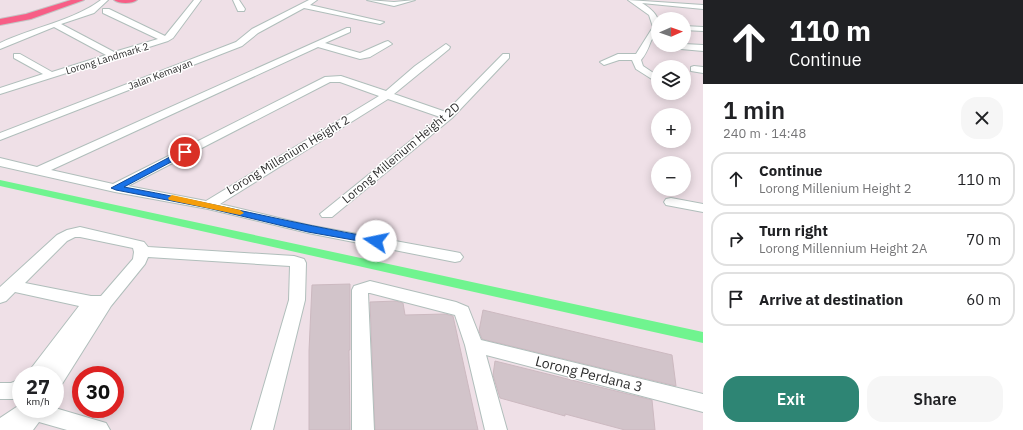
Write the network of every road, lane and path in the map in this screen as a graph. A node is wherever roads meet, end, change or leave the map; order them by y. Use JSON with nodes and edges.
{"nodes":[{"id":1,"x":80,"y":0,"type":"edge"},
{"id":2,"x":105,"y":0,"type":"edge"},
{"id":3,"x":118,"y":0,"type":"edge"},
{"id":4,"x":133,"y":0,"type":"edge"},
{"id":5,"x":198,"y":0,"type":"edge"},
{"id":6,"x":236,"y":0,"type":"edge"},
{"id":7,"x":314,"y":0,"type":"edge"},
{"id":8,"x":370,"y":0,"type":"edge"},
{"id":9,"x":412,"y":0,"type":"edge"},
{"id":10,"x":631,"y":0,"type":"edge"},
{"id":11,"x":636,"y":0,"type":"edge"},
{"id":12,"x":678,"y":0,"type":"edge"},
{"id":13,"x":686,"y":5,"type":"junction"},
{"id":14,"x":304,"y":6,"type":"junction"},
{"id":15,"x":703,"y":7,"type":"edge"},
{"id":16,"x":241,"y":9,"type":"dead end"},
{"id":17,"x":106,"y":11,"type":"dead end"},
{"id":18,"x":662,"y":11,"type":"dead end"},
{"id":19,"x":703,"y":13,"type":"edge"},
{"id":20,"x":0,"y":22,"type":"edge"},
{"id":21,"x":380,"y":22,"type":"dead end"},
{"id":22,"x":55,"y":24,"type":"junction"},
{"id":23,"x":691,"y":28,"type":"edge"},
{"id":24,"x":703,"y":29,"type":"edge"},
{"id":25,"x":347,"y":30,"type":"dead end"},
{"id":26,"x":165,"y":39,"type":"junction"},
{"id":27,"x":318,"y":44,"type":"junction"},
{"id":28,"x":388,"y":44,"type":"dead end"},
{"id":29,"x":0,"y":46,"type":"edge"},
{"id":30,"x":446,"y":47,"type":"dead end"},
{"id":31,"x":691,"y":47,"type":"edge"},
{"id":32,"x":703,"y":48,"type":"edge"},
{"id":33,"x":17,"y":56,"type":"dead end"},
{"id":34,"x":114,"y":56,"type":"junction"},
{"id":35,"x":506,"y":56,"type":"dead end"},
{"id":36,"x":638,"y":57,"type":"junction"},
{"id":37,"x":604,"y":62,"type":"dead end"},
{"id":38,"x":51,"y":75,"type":"junction"},
{"id":39,"x":651,"y":75,"type":"edge"},
{"id":40,"x":0,"y":91,"type":"edge"},
{"id":41,"x":387,"y":95,"type":"junction"},
{"id":42,"x":448,"y":116,"type":"junction"},
{"id":43,"x":0,"y":137,"type":"edge"},
{"id":44,"x":0,"y":162,"type":"edge"},
{"id":45,"x":38,"y":171,"type":"junction"},
{"id":46,"x":116,"y":188,"type":"junction"},
{"id":47,"x":671,"y":202,"type":"dead end"},
{"id":48,"x":208,"y":205,"type":"junction"},
{"id":49,"x":703,"y":208,"type":"edge"},
{"id":50,"x":327,"y":214,"type":"dead end"},
{"id":51,"x":142,"y":252,"type":"junction"},
{"id":52,"x":455,"y":257,"type":"dead end"},
{"id":53,"x":6,"y":291,"type":"edge"},
{"id":54,"x":98,"y":302,"type":"junction"},
{"id":55,"x":474,"y":345,"type":"junction"},
{"id":56,"x":44,"y":366,"type":"edge"},
{"id":57,"x":62,"y":366,"type":"edge"},
{"id":58,"x":0,"y":391,"type":"edge"},
{"id":59,"x":12,"y":391,"type":"edge"},
{"id":60,"x":703,"y":403,"type":"edge"},
{"id":61,"x":20,"y":418,"type":"edge"},
{"id":62,"x":28,"y":418,"type":"edge"},
{"id":63,"x":59,"y":418,"type":"edge"},
{"id":64,"x":0,"y":427,"type":"edge"},
{"id":65,"x":21,"y":430,"type":"edge"},
{"id":66,"x":99,"y":430,"type":"edge"},
{"id":67,"x":262,"y":430,"type":"edge"},
{"id":68,"x":363,"y":430,"type":"edge"},
{"id":69,"x":496,"y":430,"type":"edge"}],
"edges":[{"from":1,"to":20,"type":"main road"},
{"from":2,"to":22,"type":"street"},
{"from":3,"to":4,"type":"main road"},
{"from":5,"to":26,"type":"street","name":"Lorong Landmark 2"},
{"from":6,"to":16,"type":"street"},
{"from":7,"to":14,"type":"street","name":"Jalan Kemayan"},
{"from":8,"to":9,"type":"street"},
{"from":10,"to":36,"type":"street"},
{"from":11,"to":13,"type":"street"},
{"from":12,"to":13,"type":"street"},
{"from":13,"to":15,"type":"street"},
{"from":14,"to":21,"type":"street"},
{"from":14,"to":43,"type":"street","name":"Jalan Kemayan"},
{"from":17,"to":26,"type":"street"},
{"from":18,"to":19,"type":"street"},
{"from":22,"to":29,"type":"street"},
{"from":22,"to":34,"type":"street"},
{"from":23,"to":24,"type":"street"},
{"from":25,"to":27,"type":"street"},
{"from":26,"to":34,"type":"street","name":"Lorong Landmark 2"},
{"from":27,"to":28,"type":"street"},
{"from":27,"to":45,"type":"street"},
{"from":30,"to":41,"type":"street","name":"Lorong Millenium Height 2"},
{"from":31,"to":32,"type":"street"},
{"from":33,"to":38,"type":"street"},
{"from":34,"to":38,"type":"street","name":"Lorong Landmark 2"},
{"from":35,"to":42,"type":"street","name":"Lorong Millenium Height 2D"},
{"from":36,"to":37,"type":"street"},
{"from":36,"to":39,"type":"street"},
{"from":38,"to":40,"type":"street","name":"Lorong Landmark 2"},
{"from":41,"to":42,"type":"street"},
{"from":41,"to":46,"type":"street"},
{"from":41,"to":48,"type":"street","name":"Lorong Millenium Height 2"},
{"from":42,"to":50,"type":"street","name":"Lorong Millenium Height 2D"},
{"from":44,"to":45,"type":"street"},
{"from":45,"to":46,"type":"street"},
{"from":46,"to":48,"type":"street"},
{"from":47,"to":49,"type":"street"},
{"from":48,"to":52,"type":"street"},
{"from":51,"to":53,"type":"street"},
{"from":51,"to":54,"type":"street"},
{"from":51,"to":67,"type":"street"},
{"from":53,"to":54,"type":"street"},
{"from":54,"to":56,"type":"street"},
{"from":54,"to":57,"type":"street"},
{"from":55,"to":60,"type":"street","name":"Lorong Perdana 3"},
{"from":55,"to":68,"type":"street"},
{"from":55,"to":69,"type":"street"},
{"from":58,"to":59,"type":"street"},
{"from":61,"to":64,"type":"street"},
{"from":62,"to":65,"type":"street"},
{"from":63,"to":66,"type":"street"}]}
